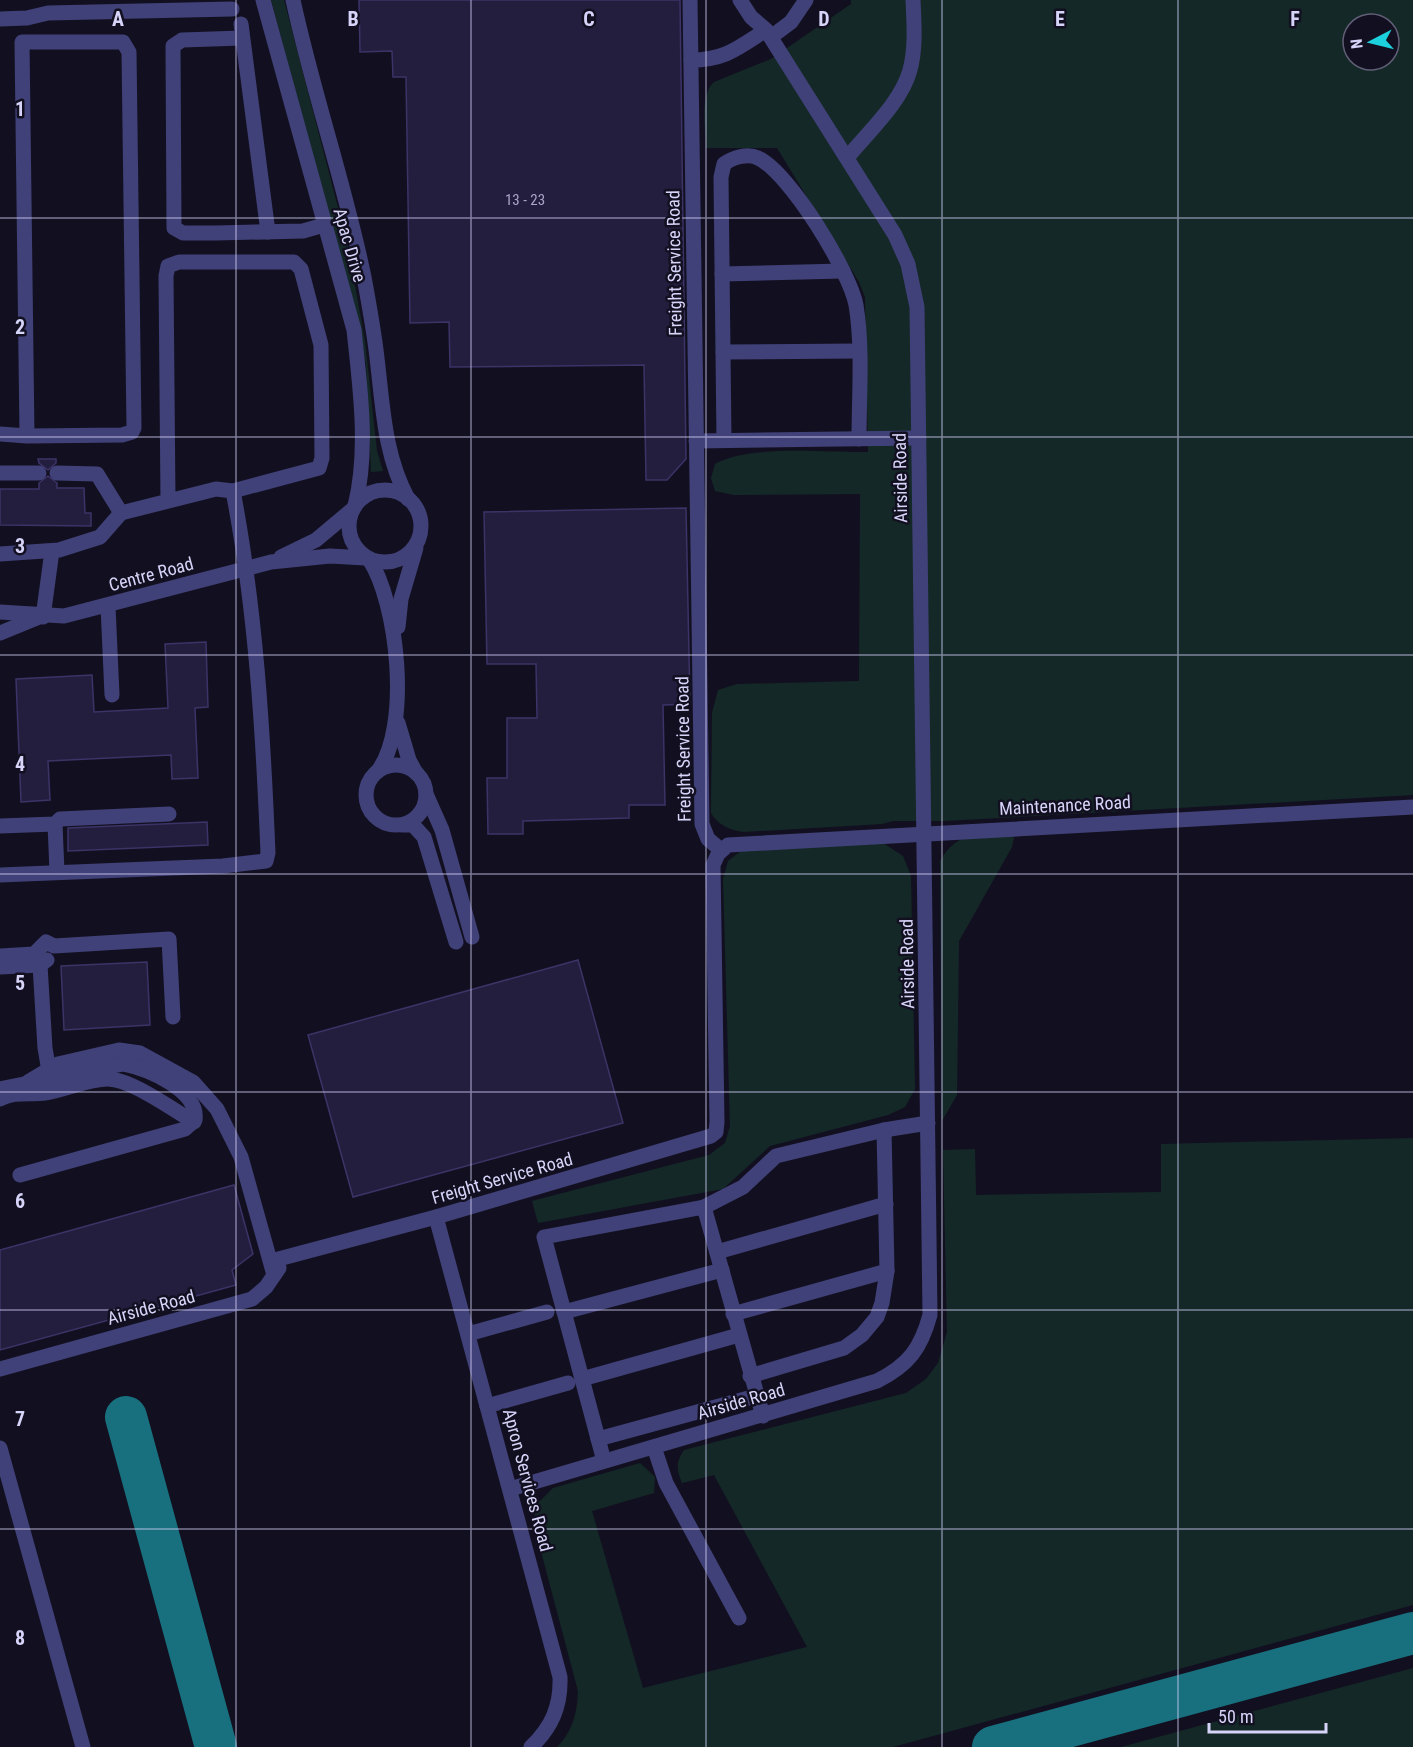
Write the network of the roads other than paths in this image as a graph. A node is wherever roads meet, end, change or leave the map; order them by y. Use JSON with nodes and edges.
{"nodes":[{"id":1,"x":263,"y":0,"type":"edge"},
{"id":2,"x":293,"y":0,"type":"edge"},
{"id":3,"x":690,"y":0,"type":"edge"},
{"id":4,"x":740,"y":0,"type":"edge"},
{"id":5,"x":913,"y":0,"type":"edge"},
{"id":6,"x":805,"y":1,"type":"edge"},
{"id":7,"x":230,"y":5,"type":"edge"},
{"id":8,"x":48,"y":6,"type":"edge"},
{"id":9,"x":267,"y":18,"type":"junction"},
{"id":10,"x":0,"y":19,"type":"edge"},
{"id":11,"x":242,"y":31,"type":"junction"},
{"id":12,"x":768,"y":34,"type":"junction"},
{"id":13,"x":691,"y":60,"type":"junction"},
{"id":14,"x":847,"y":159,"type":"junction"},
{"id":15,"x":324,"y":225,"type":"junction"},
{"id":16,"x":268,"y":232,"type":"junction"},
{"id":17,"x":843,"y":271,"type":"junction"},
{"id":18,"x":722,"y":274,"type":"junction"},
{"id":19,"x":858,"y":351,"type":"junction"},
{"id":20,"x":723,"y":352,"type":"junction"},
{"id":21,"x":0,"y":434,"type":"edge"},
{"id":22,"x":27,"y":436,"type":"junction"},
{"id":23,"x":919,"y":438,"type":"junction"},
{"id":24,"x":859,"y":439,"type":"junction"},
{"id":25,"x":724,"y":440,"type":"junction"},
{"id":26,"x":696,"y":441,"type":"junction"},
{"id":27,"x":57,"y":472,"type":"dead end"},
{"id":28,"x":0,"y":473,"type":"edge"},
{"id":29,"x":39,"y":473,"type":"dead end"},
{"id":30,"x":233,"y":491,"type":"junction"},
{"id":31,"x":408,"y":499,"type":"junction"},
{"id":32,"x":168,"y":501,"type":"junction"},
{"id":33,"x":354,"y":508,"type":"junction"},
{"id":34,"x":121,"y":513,"type":"junction"},
{"id":35,"x":419,"y":538,"type":"junction"},
{"id":36,"x":52,"y":551,"type":"junction"},
{"id":37,"x":0,"y":554,"type":"edge"},
{"id":38,"x":367,"y":558,"type":"junction"},
{"id":39,"x":271,"y":562,"type":"junction"},
{"id":40,"x":247,"y":568,"type":"junction"},
{"id":41,"x":108,"y":606,"type":"junction"},
{"id":42,"x":0,"y":612,"type":"edge"},
{"id":43,"x":41,"y":617,"type":"junction"},
{"id":44,"x":0,"y":633,"type":"edge"},
{"id":45,"x":395,"y":644,"type":"junction"},
{"id":46,"x":112,"y":695,"type":"dead end"},
{"id":47,"x":396,"y":708,"type":"junction"},
{"id":48,"x":378,"y":771,"type":"junction"},
{"id":49,"x":417,"y":775,"type":"junction"},
{"id":50,"x":425,"y":791,"type":"junction"},
{"id":51,"x":1413,"y":807,"type":"edge"},
{"id":52,"x":169,"y":814,"type":"dead end"},
{"id":53,"x":56,"y":824,"type":"junction"},
{"id":54,"x":402,"y":825,"type":"junction"},
{"id":55,"x":0,"y":826,"type":"edge"},
{"id":56,"x":925,"y":832,"type":"junction"},
{"id":57,"x":721,"y":850,"type":"junction"},
{"id":58,"x":57,"y":872,"type":"junction"},
{"id":59,"x":0,"y":875,"type":"edge"},
{"id":60,"x":472,"y":937,"type":"dead end"},
{"id":61,"x":456,"y":942,"type":"dead end"},
{"id":62,"x":49,"y":944,"type":"junction"},
{"id":63,"x":0,"y":956,"type":"edge"},
{"id":64,"x":40,"y":965,"type":"junction"},
{"id":65,"x":0,"y":967,"type":"edge"},
{"id":66,"x":173,"y":1017,"type":"dead end"},
{"id":67,"x":0,"y":1073,"type":"edge"},
{"id":68,"x":51,"y":1080,"type":"junction"},
{"id":69,"x":0,"y":1083,"type":"edge"},
{"id":70,"x":0,"y":1089,"type":"edge"},
{"id":71,"x":0,"y":1099,"type":"edge"},
{"id":72,"x":194,"y":1122,"type":"junction"},
{"id":73,"x":928,"y":1123,"type":"junction"},
{"id":74,"x":884,"y":1130,"type":"junction"},
{"id":75,"x":20,"y":1175,"type":"dead end"},
{"id":76,"x":886,"y":1204,"type":"junction"},
{"id":77,"x":704,"y":1207,"type":"junction"},
{"id":78,"x":436,"y":1216,"type":"junction"},
{"id":79,"x":717,"y":1252,"type":"junction"},
{"id":80,"x":272,"y":1268,"type":"junction"},
{"id":81,"x":722,"y":1270,"type":"junction"},
{"id":82,"x":887,"y":1271,"type":"junction"},
{"id":83,"x":547,"y":1312,"type":"dead end"},
{"id":84,"x":564,"y":1312,"type":"junction"},
{"id":85,"x":734,"y":1314,"type":"junction"},
{"id":86,"x":468,"y":1334,"type":"junction"},
{"id":87,"x":739,"y":1335,"type":"junction"},
{"id":88,"x":0,"y":1369,"type":"edge"},
{"id":89,"x":750,"y":1376,"type":"junction"},
{"id":90,"x":575,"y":1381,"type":"junction"},
{"id":91,"x":756,"y":1395,"type":"junction"},
{"id":92,"x":487,"y":1406,"type":"junction"},
{"id":93,"x":763,"y":1416,"type":"junction"},
{"id":94,"x":598,"y":1439,"type":"junction"},
{"id":95,"x":654,"y":1447,"type":"junction"},
{"id":96,"x":0,"y":1448,"type":"edge"},
{"id":97,"x":604,"y":1461,"type":"junction"},
{"id":98,"x":510,"y":1489,"type":"junction"},
{"id":99,"x":739,"y":1618,"type":"dead end"},
{"id":100,"x":83,"y":1747,"type":"edge"},
{"id":101,"x":531,"y":1747,"type":"edge"}],
"edges":[{"from":1,"to":9,"type":"street","name":"Apac Drive"},
{"from":2,"to":31,"type":"street","name":"Apac Drive"},
{"from":3,"to":13,"type":"street","name":"Freight Service Road"},
{"from":4,"to":12,"type":"street","name":"Airside Road"},
{"from":5,"to":14,"type":"street"},
{"from":6,"to":12,"type":"street"},
{"from":7,"to":8,"type":"street"},
{"from":7,"to":11,"type":"street"},
{"from":8,"to":10,"type":"street"},
{"from":9,"to":11,"type":"street"},
{"from":9,"to":15,"type":"street","name":"Apac Drive"},
{"from":11,"to":16,"type":"street"},
{"from":11,"to":16,"type":"street"},
{"from":12,"to":13,"type":"street"},
{"from":12,"to":14,"type":"street","name":"Airside Road"},
{"from":13,"to":26,"type":"street","name":"Freight Service Road"},
{"from":14,"to":23,"type":"street","name":"Airside Road"},
{"from":15,"to":16,"type":"street"},
{"from":15,"to":33,"type":"street","name":"Apac Drive"},
{"from":17,"to":18,"type":"street"},
{"from":17,"to":18,"type":"street"},
{"from":17,"to":19,"type":"street"},
{"from":18,"to":20,"type":"street"},
{"from":19,"to":20,"type":"street"},
{"from":19,"to":24,"type":"street"},
{"from":20,"to":25,"type":"street"},
{"from":21,"to":22,"type":"street"},
{"from":22,"to":22,"type":"street"},
{"from":23,"to":24,"type":"street"},
{"from":23,"to":56,"type":"street","name":"Airside Road"},
{"from":24,"to":25,"type":"street"},
{"from":25,"to":26,"type":"street"},
{"from":26,"to":57,"type":"street","name":"Freight Service Road"},
{"from":27,"to":34,"type":"street"},
{"from":28,"to":29,"type":"street"},
{"from":30,"to":32,"type":"street"},
{"from":30,"to":32,"type":"street"},
{"from":30,"to":40,"type":"street"},
{"from":31,"to":33,"type":"street"},
{"from":31,"to":35,"type":"street"},
{"from":32,"to":34,"type":"street"},
{"from":33,"to":38,"type":"street"},
{"from":33,"to":39,"type":"street","name":"Centre Road"},
{"from":34,"to":36,"type":"street"},
{"from":35,"to":38,"type":"street"},
{"from":35,"to":45,"type":"street"},
{"from":36,"to":37,"type":"street"},
{"from":36,"to":43,"type":"street"},
{"from":38,"to":39,"type":"street","name":"Centre Road"},
{"from":38,"to":45,"type":"street"},
{"from":39,"to":40,"type":"street","name":"Centre Road"},
{"from":40,"to":41,"type":"street","name":"Centre Road"},
{"from":40,"to":58,"type":"street"},
{"from":41,"to":43,"type":"street","name":"Centre Road"},
{"from":41,"to":46,"type":"street"},
{"from":42,"to":43,"type":"street","name":"Centre Road"},
{"from":43,"to":44,"type":"street","name":"Centre Road"},
{"from":45,"to":47,"type":"street"},
{"from":47,"to":48,"type":"street"},
{"from":47,"to":49,"type":"street"},
{"from":48,"to":49,"type":"street"},
{"from":48,"to":54,"type":"street"},
{"from":49,"to":50,"type":"street"},
{"from":50,"to":54,"type":"street"},
{"from":50,"to":60,"type":"street"},
{"from":51,"to":56,"type":"street","name":"Maintenance Road"},
{"from":52,"to":53,"type":"street"},
{"from":53,"to":55,"type":"street"},
{"from":53,"to":58,"type":"street"},
{"from":54,"to":61,"type":"street"},
{"from":56,"to":57,"type":"street","name":"Maintenance Road"},
{"from":56,"to":73,"type":"street","name":"Airside Road"},
{"from":57,"to":78,"type":"street","name":"Freight Service Road"},
{"from":58,"to":59,"type":"street"},
{"from":62,"to":63,"type":"street"},
{"from":62,"to":64,"type":"street"},
{"from":62,"to":66,"type":"street"},
{"from":64,"to":65,"type":"street"},
{"from":64,"to":68,"type":"street"},
{"from":67,"to":69,"type":"street"},
{"from":68,"to":70,"type":"street"},
{"from":68,"to":71,"type":"street"},
{"from":68,"to":72,"type":"street"},
{"from":68,"to":72,"type":"street"},
{"from":68,"to":80,"type":"street"},
{"from":72,"to":75,"type":"street"},
{"from":73,"to":74,"type":"street"},
{"from":73,"to":93,"type":"street","name":"Airside Road"},
{"from":74,"to":76,"type":"street"},
{"from":74,"to":77,"type":"street"},
{"from":76,"to":79,"type":"street"},
{"from":76,"to":82,"type":"street"},
{"from":77,"to":79,"type":"street"},
{"from":77,"to":84,"type":"street"},
{"from":78,"to":80,"type":"street","name":"Freight Service Road"},
{"from":78,"to":86,"type":"street","name":"Apron Services Road"},
{"from":79,"to":81,"type":"street"},
{"from":80,"to":88,"type":"street","name":"Airside Road"},
{"from":81,"to":84,"type":"street"},
{"from":81,"to":85,"type":"street"},
{"from":82,"to":85,"type":"street"},
{"from":82,"to":89,"type":"street"},
{"from":83,"to":86,"type":"street"},
{"from":84,"to":90,"type":"street"},
{"from":85,"to":87,"type":"street"},
{"from":86,"to":92,"type":"street","name":"Apron Services Road"},
{"from":87,"to":89,"type":"street"},
{"from":87,"to":90,"type":"street"},
{"from":89,"to":91,"type":"street"},
{"from":90,"to":92,"type":"street"},
{"from":90,"to":94,"type":"street"},
{"from":91,"to":93,"type":"street"},
{"from":91,"to":94,"type":"street"},
{"from":92,"to":98,"type":"street","name":"Apron Services Road"},
{"from":93,"to":95,"type":"street","name":"Airside Road"},
{"from":94,"to":97,"type":"street"},
{"from":95,"to":97,"type":"street","name":"Airside Road"},
{"from":95,"to":99,"type":"street"},
{"from":96,"to":100,"type":"street"},
{"from":97,"to":98,"type":"street","name":"Airside Road"},
{"from":98,"to":101,"type":"street","name":"Apron Services Road"}]}
